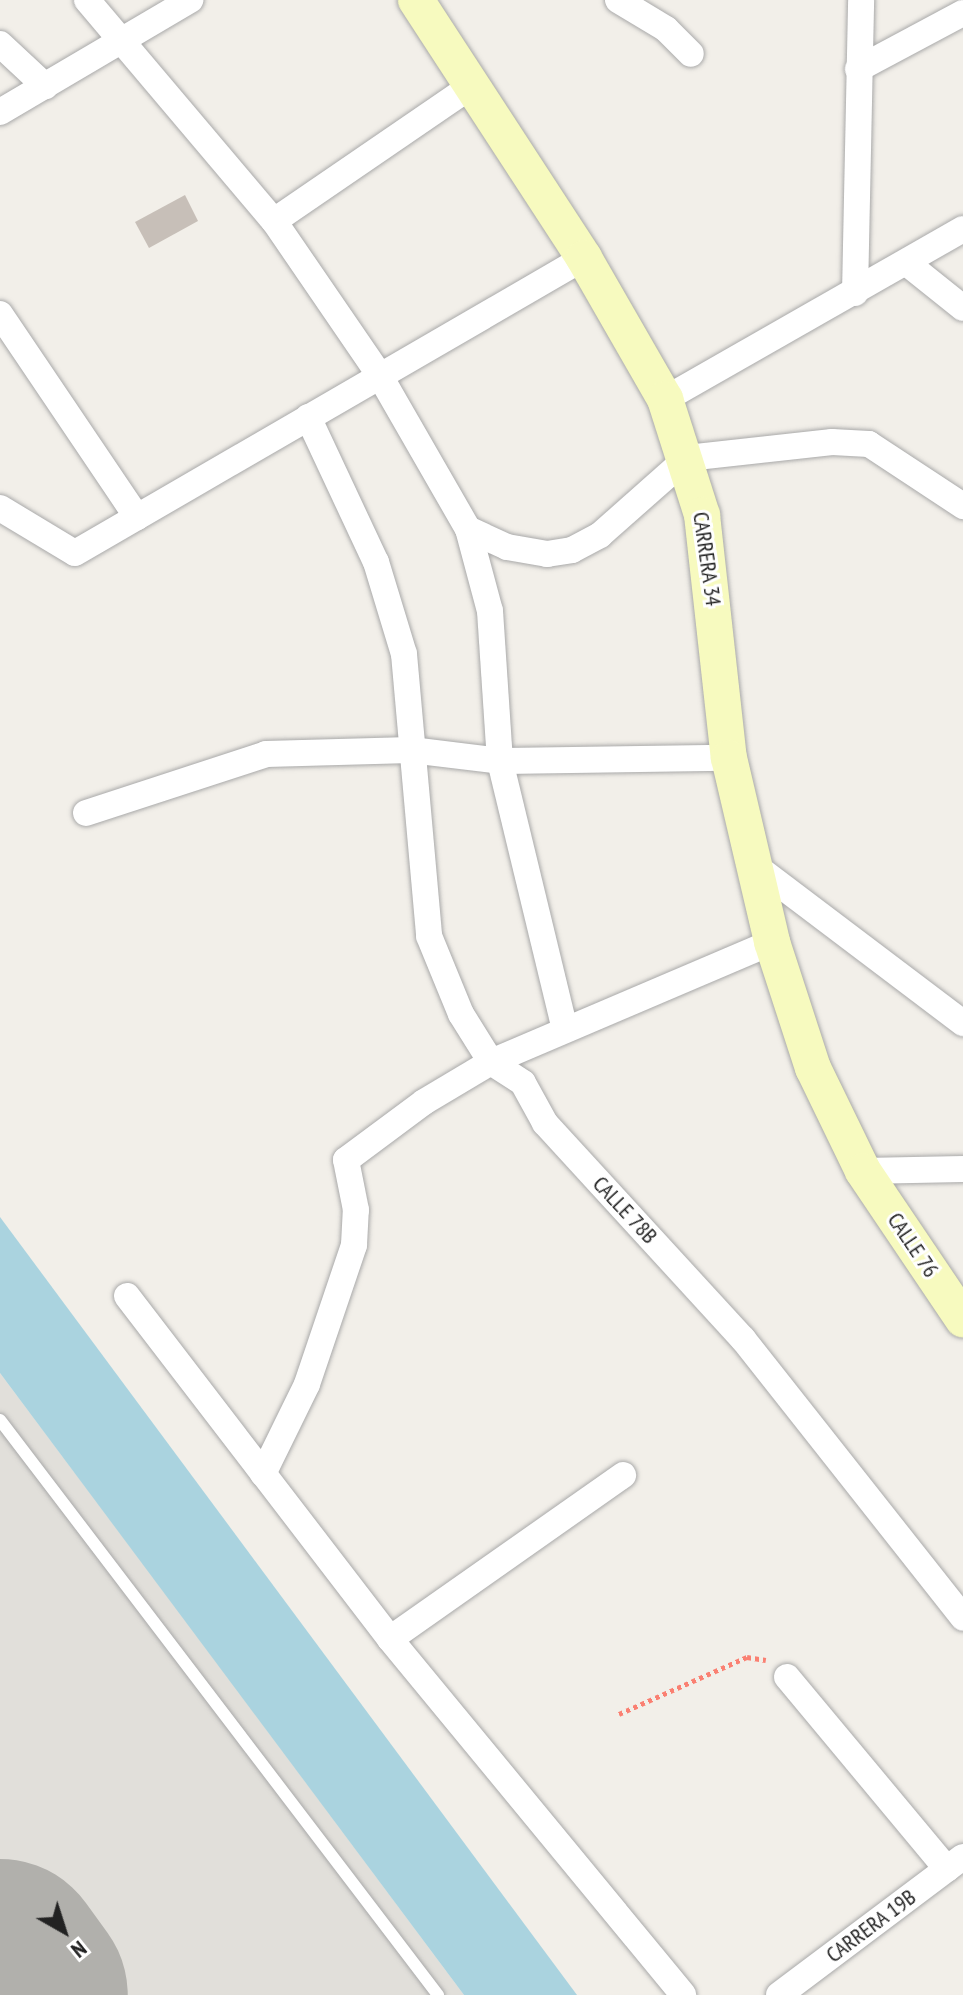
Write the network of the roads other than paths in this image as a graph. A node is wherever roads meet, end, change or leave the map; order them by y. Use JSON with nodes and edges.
{"nodes":[{"id":1,"x":87,"y":0,"type":"edge"},
{"id":2,"x":190,"y":0,"type":"edge"},
{"id":3,"x":416,"y":0,"type":"edge"},
{"id":4,"x":618,"y":0,"type":"edge"},
{"id":5,"x":861,"y":0,"type":"edge"},
{"id":6,"x":963,"y":13,"type":"edge"},
{"id":7,"x":122,"y":40,"type":"junction"},
{"id":8,"x":0,"y":44,"type":"edge"},
{"id":9,"x":691,"y":54,"type":"dead end"},
{"id":10,"x":858,"y":69,"type":"junction"},
{"id":11,"x":45,"y":86,"type":"junction"},
{"id":12,"x":471,"y":86,"type":"junction"},
{"id":13,"x":0,"y":112,"type":"edge"},
{"id":14,"x":274,"y":221,"type":"junction"},
{"id":15,"x":963,"y":229,"type":"edge"},
{"id":16,"x":584,"y":258,"type":"junction"},
{"id":17,"x":908,"y":264,"type":"junction"},
{"id":18,"x":855,"y":293,"type":"junction"},
{"id":19,"x":963,"y":308,"type":"edge"},
{"id":20,"x":0,"y":314,"type":"edge"},
{"id":21,"x":380,"y":376,"type":"junction"},
{"id":22,"x":665,"y":399,"type":"junction"},
{"id":23,"x":308,"y":417,"type":"junction"},
{"id":24,"x":687,"y":458,"type":"junction"},
{"id":25,"x":963,"y":506,"type":"edge"},
{"id":26,"x":0,"y":508,"type":"edge"},
{"id":27,"x":137,"y":517,"type":"junction"},
{"id":28,"x":468,"y":529,"type":"junction"},
{"id":29,"x":411,"y":750,"type":"junction"},
{"id":30,"x":729,"y":758,"type":"junction"},
{"id":31,"x":500,"y":761,"type":"junction"},
{"id":32,"x":86,"y":813,"type":"dead end"},
{"id":33,"x":754,"y":865,"type":"junction"},
{"id":34,"x":772,"y":942,"type":"junction"},
{"id":35,"x":963,"y":1023,"type":"edge"},
{"id":36,"x":565,"y":1029,"type":"junction"},
{"id":37,"x":491,"y":1062,"type":"junction"},
{"id":38,"x":963,"y":1169,"type":"edge"},
{"id":39,"x":863,"y":1171,"type":"junction"},
{"id":40,"x":127,"y":1296,"type":"dead end"},
{"id":41,"x":963,"y":1319,"type":"edge"},
{"id":42,"x":0,"y":1420,"type":"edge"},
{"id":43,"x":263,"y":1474,"type":"junction"},
{"id":44,"x":623,"y":1475,"type":"dead end"},
{"id":45,"x":963,"y":1618,"type":"edge"},
{"id":46,"x":390,"y":1639,"type":"junction"},
{"id":47,"x":787,"y":1677,"type":"road end"},
{"id":48,"x":955,"y":1863,"type":"edge"},
{"id":49,"x":438,"y":1995,"type":"edge"},
{"id":50,"x":683,"y":1995,"type":"edge"},
{"id":51,"x":779,"y":1995,"type":"edge"}],
"edges":[{"from":1,"to":7,"type":"street"},
{"from":2,"to":7,"type":"street"},
{"from":3,"to":12,"type":"main road","name":"CARRERA 34"},
{"from":4,"to":9,"type":"street"},
{"from":5,"to":10,"type":"street"},
{"from":6,"to":10,"type":"street"},
{"from":7,"to":11,"type":"street"},
{"from":7,"to":14,"type":"street"},
{"from":8,"to":11,"type":"street"},
{"from":10,"to":18,"type":"street"},
{"from":11,"to":13,"type":"street"},
{"from":12,"to":14,"type":"street"},
{"from":12,"to":16,"type":"main road","name":"CARRERA 34"},
{"from":14,"to":21,"type":"street"},
{"from":15,"to":17,"type":"street"},
{"from":16,"to":21,"type":"street"},
{"from":16,"to":22,"type":"main road","name":"CARRERA 34"},
{"from":17,"to":18,"type":"street"},
{"from":17,"to":19,"type":"street"},
{"from":18,"to":22,"type":"street"},
{"from":20,"to":27,"type":"street"},
{"from":21,"to":23,"type":"street"},
{"from":21,"to":28,"type":"street"},
{"from":22,"to":24,"type":"main road","name":"CARRERA 34"},
{"from":23,"to":27,"type":"street"},
{"from":23,"to":29,"type":"street","name":"CALLE 78B"},
{"from":24,"to":25,"type":"street"},
{"from":24,"to":28,"type":"street"},
{"from":24,"to":30,"type":"main road","name":"CARRERA 34"},
{"from":26,"to":27,"type":"street"},
{"from":28,"to":31,"type":"street"},
{"from":29,"to":31,"type":"street"},
{"from":29,"to":32,"type":"street"},
{"from":29,"to":37,"type":"street","name":"CALLE 78B"},
{"from":30,"to":31,"type":"street"},
{"from":30,"to":33,"type":"main road","name":"CARRERA 34"},
{"from":31,"to":36,"type":"street"},
{"from":33,"to":34,"type":"main road","name":"CARRERA 34"},
{"from":33,"to":35,"type":"street"},
{"from":34,"to":36,"type":"street"},
{"from":34,"to":39,"type":"main road","name":"CARRERA 34"},
{"from":36,"to":37,"type":"street"},
{"from":37,"to":43,"type":"street"},
{"from":37,"to":45,"type":"street","name":"CALLE 78B"},
{"from":38,"to":39,"type":"street"},
{"from":39,"to":41,"type":"main road","name":"CALLE 76"},
{"from":40,"to":43,"type":"street"},
{"from":42,"to":49,"type":"lane"},
{"from":43,"to":46,"type":"street"},
{"from":44,"to":46,"type":"street"},
{"from":46,"to":50,"type":"street"},
{"from":47,"to":48,"type":"street"},
{"from":48,"to":51,"type":"street","name":"CARRERA 19B"}]}
